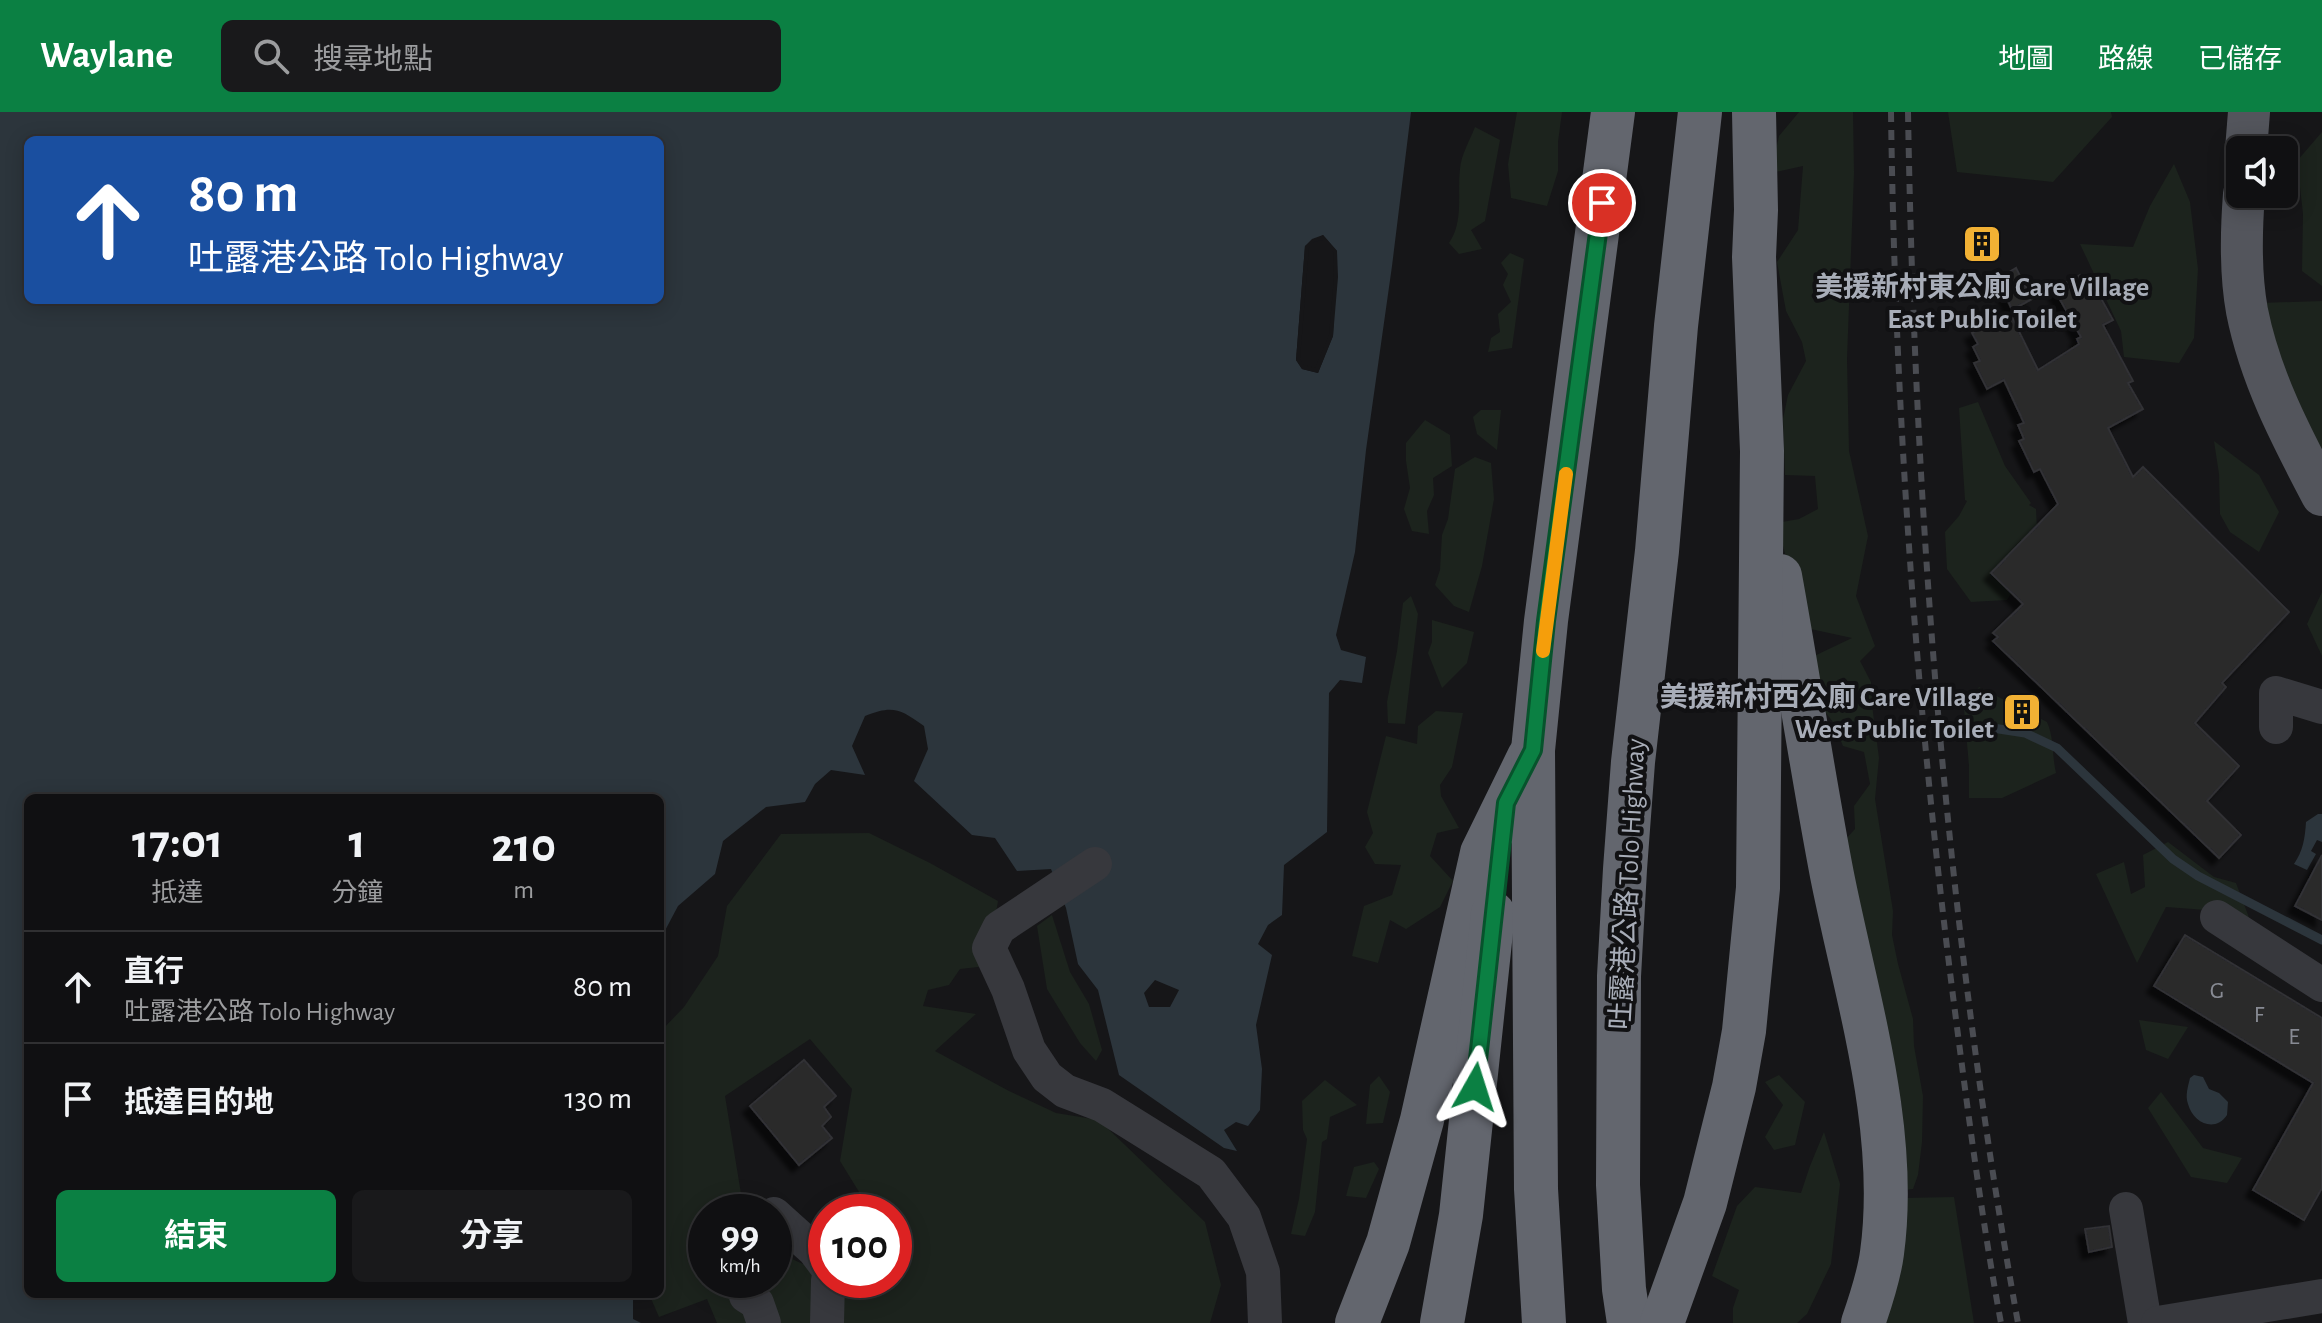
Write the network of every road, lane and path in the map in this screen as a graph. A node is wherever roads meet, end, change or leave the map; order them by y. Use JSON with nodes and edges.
{"nodes":[{"id":1,"x":1613,"y":112,"type":"edge"},
{"id":2,"x":1700,"y":112,"type":"edge"},
{"id":3,"x":1754,"y":112,"type":"edge"},
{"id":4,"x":2249,"y":112,"type":"edge"},
{"id":5,"x":2247,"y":136,"type":"edge"},
{"id":6,"x":2243,"y":208,"type":"edge"},
{"id":7,"x":1762,"y":451,"type":"junction"},
{"id":8,"x":2322,"y":495,"type":"edge"},
{"id":9,"x":2322,"y":707,"type":"edge"},
{"id":10,"x":2276,"y":727,"type":"dead end"},
{"id":11,"x":1533,"y":750,"type":"junction"},
{"id":12,"x":1506,"y":803,"type":"junction"},
{"id":13,"x":1095,"y":864,"type":"dead end"},
{"id":14,"x":2217,"y":917,"type":"dead end"},
{"id":15,"x":2322,"y":985,"type":"edge"},
{"id":16,"x":2126,"y":1209,"type":"dead end"},
{"id":17,"x":792,"y":1230,"type":"edge"},
{"id":18,"x":808,"y":1245,"type":"edge"},
{"id":19,"x":2322,"y":1296,"type":"edge"},
{"id":20,"x":828,"y":1298,"type":"edge"},
{"id":21,"x":1535,"y":1315,"type":"edge"},
{"id":22,"x":827,"y":1323,"type":"edge"},
{"id":23,"x":1265,"y":1323,"type":"edge"},
{"id":24,"x":1357,"y":1323,"type":"edge"},
{"id":25,"x":1442,"y":1323,"type":"edge"},
{"id":26,"x":1629,"y":1323,"type":"edge"},
{"id":27,"x":1662,"y":1323,"type":"edge"},
{"id":28,"x":1863,"y":1323,"type":"edge"},
{"id":29,"x":2145,"y":1323,"type":"edge"},
{"id":30,"x":2158,"y":1323,"type":"edge"}],
"edges":[{"from":1,"to":11,"type":"highway"},
{"from":2,"to":26,"type":"highway","name":"吐露港公路 Tolo Highway"},
{"from":3,"to":7,"type":"highway"},
{"from":4,"to":5,"type":"main road"},
{"from":6,"to":8,"type":"main road"},
{"from":7,"to":27,"type":"highway"},
{"from":7,"to":28,"type":"highway"},
{"from":9,"to":10,"type":"street"},
{"from":11,"to":12,"type":"highway"},
{"from":11,"to":21,"type":"highway"},
{"from":12,"to":24,"type":"highway"},
{"from":12,"to":25,"type":"highway"},
{"from":13,"to":23,"type":"street"},
{"from":14,"to":15,"type":"street"},
{"from":16,"to":29,"type":"street"},
{"from":17,"to":18,"type":"street"},
{"from":19,"to":30,"type":"street"},
{"from":20,"to":22,"type":"street"}]}
